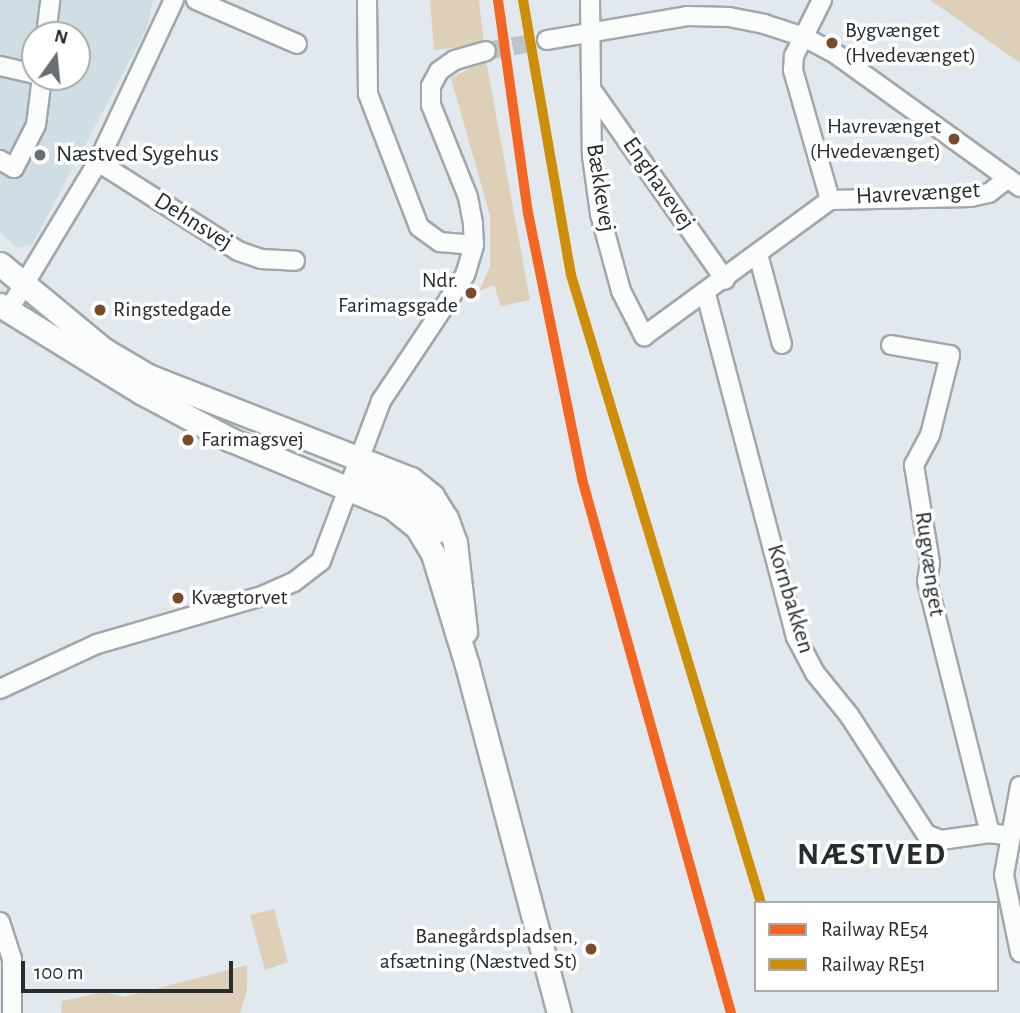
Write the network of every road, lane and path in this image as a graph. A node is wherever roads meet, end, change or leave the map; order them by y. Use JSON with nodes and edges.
{"nodes":[{"id":1,"x":50,"y":0,"type":"edge"},
{"id":2,"x":174,"y":0,"type":"edge"},
{"id":3,"x":197,"y":0,"type":"edge"},
{"id":4,"x":367,"y":0,"type":"edge"},
{"id":5,"x":590,"y":0,"type":"edge"},
{"id":6,"x":821,"y":0,"type":"edge"},
{"id":7,"x":48,"y":21,"type":"edge"},
{"id":8,"x":589,"y":32,"type":"junction"},
{"id":9,"x":802,"y":36,"type":"junction"},
{"id":10,"x":547,"y":40,"type":"tunnel mouth"},
{"id":11,"x":297,"y":44,"type":"dead end"},
{"id":12,"x":486,"y":51,"type":"tunnel mouth"},
{"id":13,"x":0,"y":66,"type":"edge"},
{"id":14,"x":21,"y":71,"type":"edge"},
{"id":15,"x":590,"y":89,"type":"junction"},
{"id":16,"x":40,"y":91,"type":"edge"},
{"id":17,"x":98,"y":162,"type":"junction"},
{"id":18,"x":7,"y":164,"type":"edge"},
{"id":19,"x":1014,"y":182,"type":"edge"},
{"id":20,"x":830,"y":200,"type":"junction"},
{"id":21,"x":474,"y":245,"type":"junction"},
{"id":22,"x":758,"y":254,"type":"junction"},
{"id":23,"x":295,"y":261,"type":"dead end"},
{"id":24,"x":0,"y":264,"type":"edge"},
{"id":25,"x":725,"y":280,"type":"junction"},
{"id":26,"x":25,"y":281,"type":"junction"},
{"id":27,"x":706,"y":294,"type":"junction"},
{"id":28,"x":4,"y":307,"type":"edge"},
{"id":29,"x":644,"y":336,"type":"joint"},
{"id":30,"x":782,"y":344,"type":"dead end"},
{"id":31,"x":891,"y":345,"type":"dead end"},
{"id":32,"x":186,"y":414,"type":"junction"},
{"id":33,"x":360,"y":458,"type":"junction"},
{"id":34,"x":347,"y":489,"type":"junction"},
{"id":35,"x":462,"y":588,"type":"junction"},
{"id":36,"x":467,"y":665,"type":"junction"},
{"id":37,"x":0,"y":689,"type":"edge"},
{"id":38,"x":1020,"y":786,"type":"edge"},
{"id":39,"x":990,"y":833,"type":"junction"},
{"id":40,"x":1009,"y":836,"type":"junction"},
{"id":41,"x":0,"y":922,"type":"edge"},
{"id":42,"x":1020,"y":952,"type":"edge"},
{"id":43,"x":12,"y":1013,"type":"edge"},
{"id":44,"x":559,"y":1013,"type":"edge"}],
"edges":[{"from":1,"to":7,"type":"street"},
{"from":2,"to":17,"type":"street"},
{"from":3,"to":11,"type":"street"},
{"from":4,"to":21,"type":"street"},
{"from":5,"to":8,"type":"street","name":"Bækkevej"},
{"from":6,"to":9,"type":"street"},
{"from":8,"to":9,"type":"street"},
{"from":8,"to":10,"type":"street"},
{"from":8,"to":15,"type":"street","name":"Bækkevej"},
{"from":9,"to":19,"type":"street"},
{"from":9,"to":20,"type":"street"},
{"from":12,"to":21,"type":"street"},
{"from":13,"to":14,"type":"street"},
{"from":15,"to":25,"type":"street","name":"Enghavevej"},
{"from":15,"to":29,"type":"street","name":"Bækkevej"},
{"from":16,"to":18,"type":"street"},
{"from":17,"to":23,"type":"street","name":"Dehnsvej"},
{"from":17,"to":26,"type":"street"},
{"from":19,"to":20,"type":"street","name":"Havrevænget"},
{"from":20,"to":22,"type":"street","name":"Havrevænget"},
{"from":21,"to":33,"type":"street"},
{"from":22,"to":25,"type":"street","name":"Havrevænget"},
{"from":22,"to":30,"type":"street"},
{"from":24,"to":26,"type":"main road"},
{"from":25,"to":27,"type":"street","name":"Havrevænget"},
{"from":26,"to":28,"type":"street"},
{"from":26,"to":33,"type":"main road"},
{"from":27,"to":29,"type":"street","name":"Havrevænget"},
{"from":27,"to":39,"type":"street","name":"Kornbakken"},
{"from":28,"to":32,"type":"main road"},
{"from":31,"to":39,"type":"street","name":"Rugvænget"},
{"from":32,"to":33,"type":"main road"},
{"from":32,"to":34,"type":"main road"},
{"from":33,"to":34,"type":"street"},
{"from":33,"to":35,"type":"main road"},
{"from":34,"to":35,"type":"main road"},
{"from":34,"to":36,"type":"main road"},
{"from":34,"to":37,"type":"street"},
{"from":35,"to":36,"type":"main road"},
{"from":36,"to":44,"type":"main road"},
{"from":38,"to":40,"type":"street"},
{"from":39,"to":40,"type":"street","name":"Kornbakken"},
{"from":40,"to":42,"type":"street"},
{"from":41,"to":43,"type":"street"}]}
